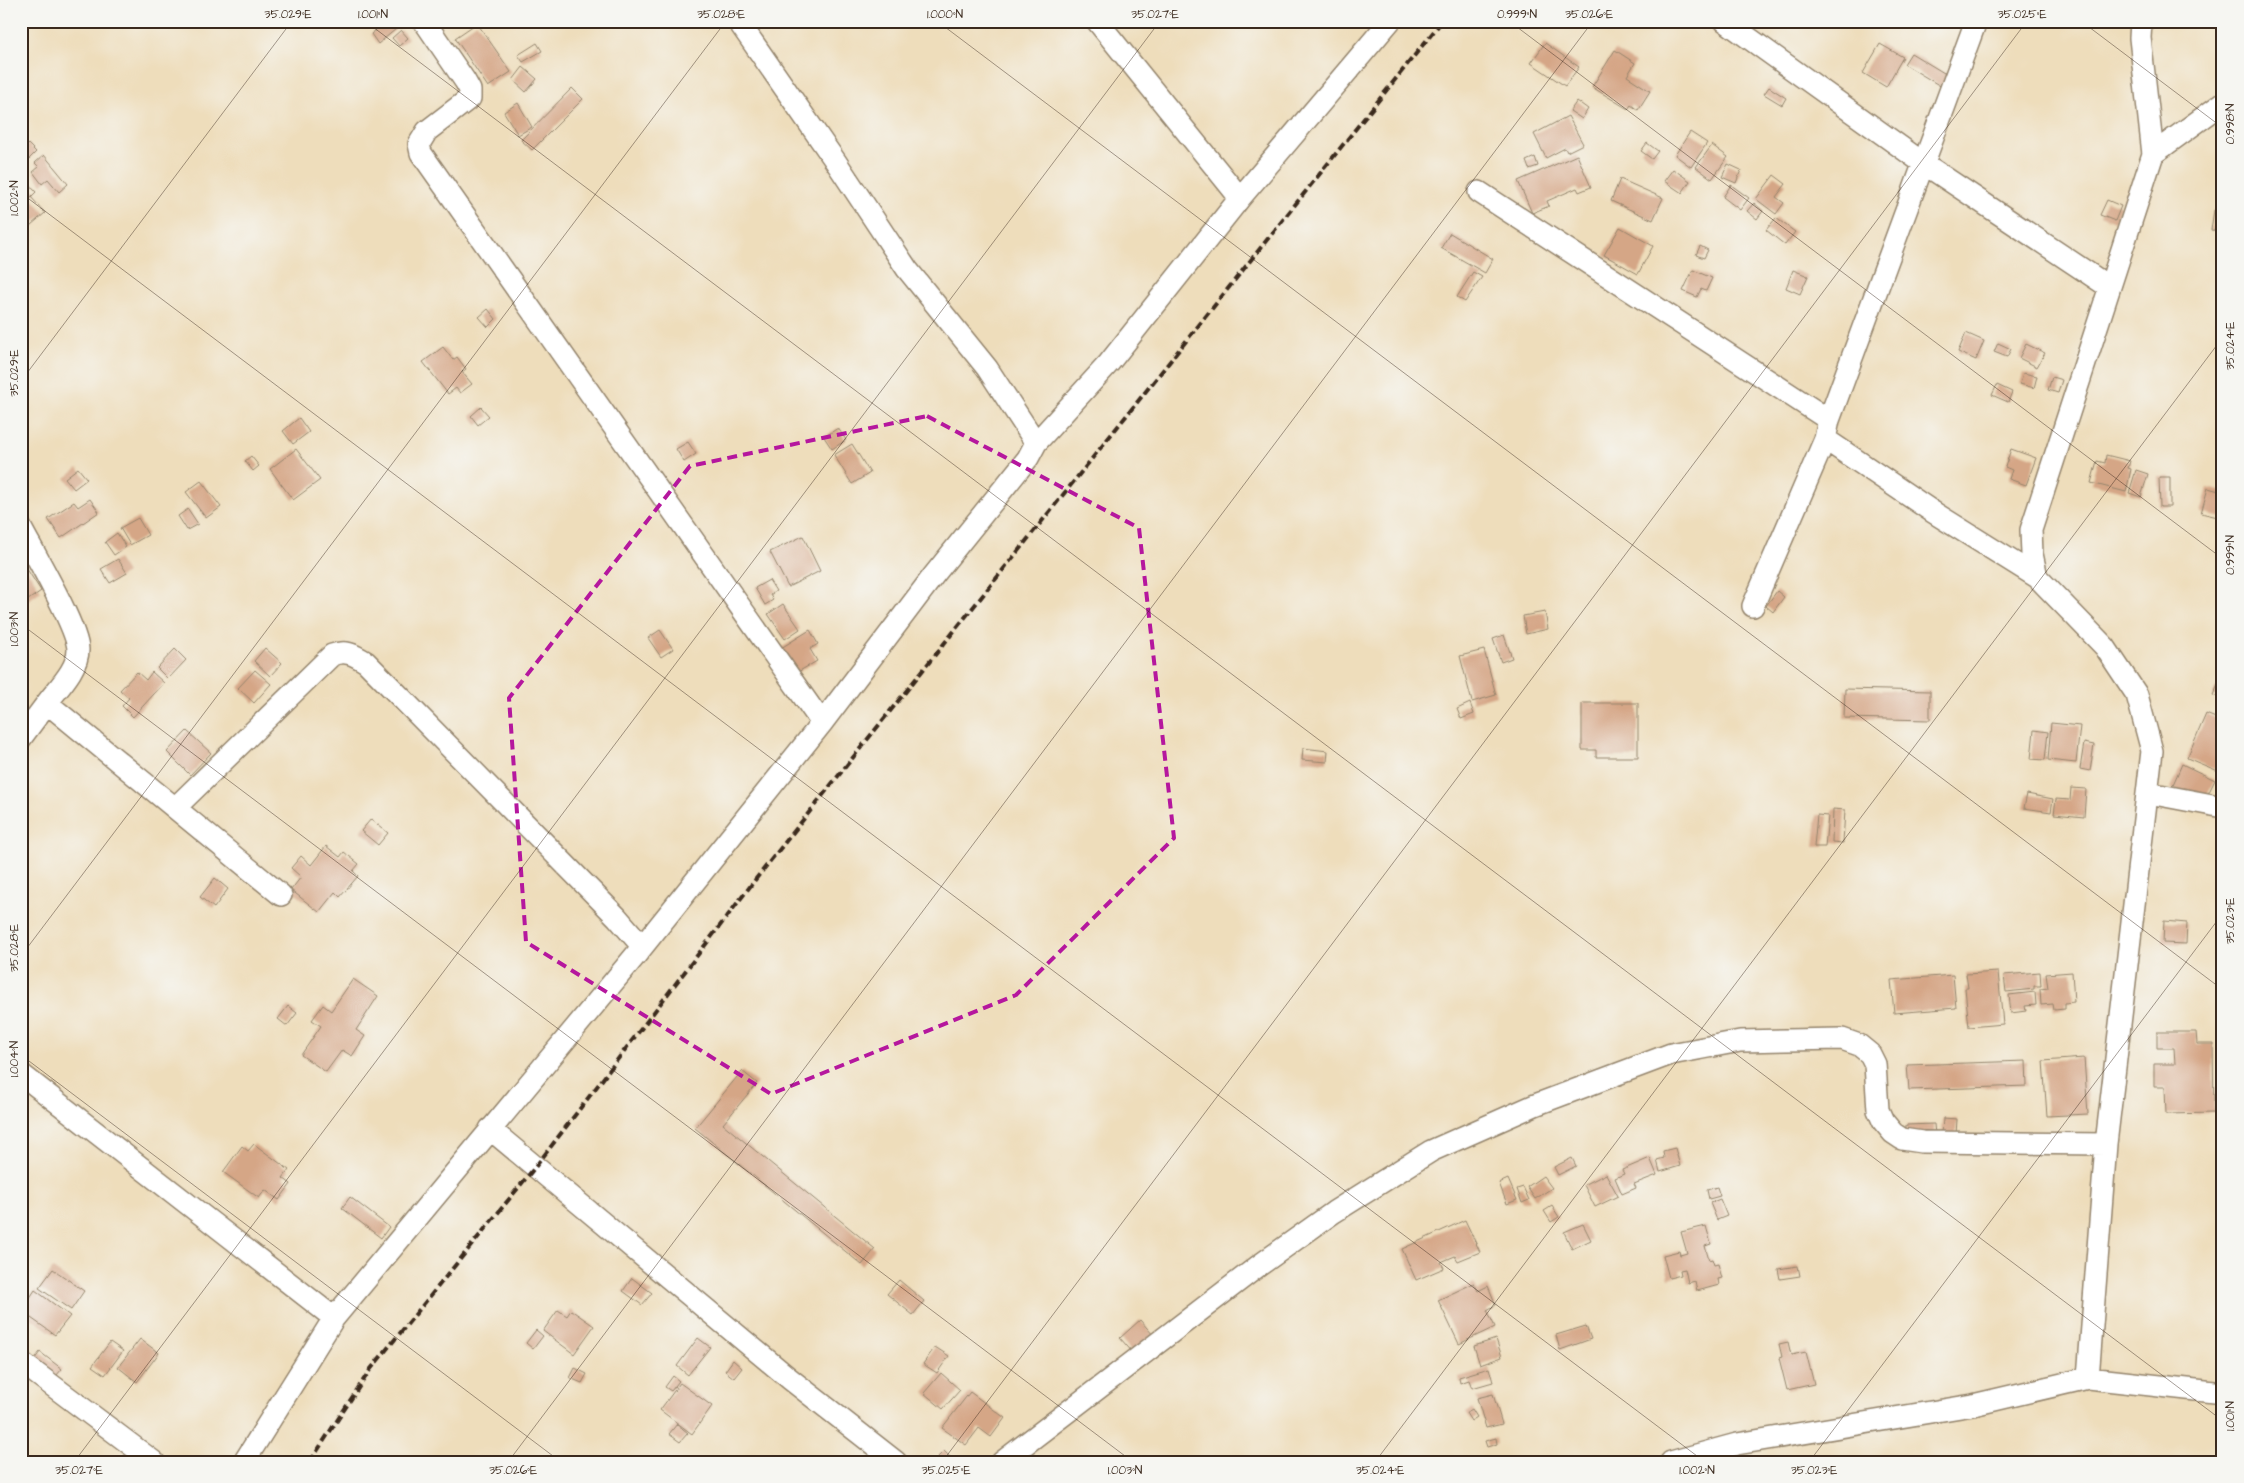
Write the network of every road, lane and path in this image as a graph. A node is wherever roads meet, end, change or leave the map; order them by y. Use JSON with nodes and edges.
{"nodes":[{"id":1,"x":424,"y":21,"type":"edge"},
{"id":2,"x":738,"y":21,"type":"edge"},
{"id":3,"x":1097,"y":21,"type":"edge"},
{"id":4,"x":1390,"y":21,"type":"edge"},
{"id":5,"x":1725,"y":21,"type":"edge"},
{"id":6,"x":1976,"y":21,"type":"edge"},
{"id":7,"x":2141,"y":21,"type":"edge"},
{"id":8,"x":2223,"y":103,"type":"edge"},
{"id":9,"x":2153,"y":154,"type":"junction"},
{"id":10,"x":1923,"y":163,"type":"junction"},
{"id":11,"x":1479,"y":192,"type":"dead end"},
{"id":12,"x":1240,"y":198,"type":"junction"},
{"id":13,"x":2109,"y":287,"type":"junction"},
{"id":14,"x":1827,"y":429,"type":"junction"},
{"id":15,"x":1036,"y":443,"type":"junction"},
{"id":16,"x":21,"y":528,"type":"edge"},
{"id":17,"x":2036,"y":578,"type":"junction"},
{"id":18,"x":1753,"y":606,"type":"dead end"},
{"id":19,"x":47,"y":703,"type":"junction"},
{"id":20,"x":822,"y":723,"type":"junction"},
{"id":21,"x":21,"y":738,"type":"edge"},
{"id":22,"x":2149,"y":793,"type":"junction"},
{"id":23,"x":2223,"y":807,"type":"edge"},
{"id":24,"x":175,"y":808,"type":"junction"},
{"id":25,"x":281,"y":895,"type":"dead end"},
{"id":26,"x":642,"y":946,"type":"junction"},
{"id":27,"x":21,"y":1074,"type":"edge"},
{"id":28,"x":490,"y":1129,"type":"junction"},
{"id":29,"x":2106,"y":1144,"type":"junction"},
{"id":30,"x":334,"y":1318,"type":"junction"},
{"id":31,"x":21,"y":1362,"type":"edge"},
{"id":32,"x":2088,"y":1378,"type":"junction"},
{"id":33,"x":2223,"y":1393,"type":"edge"},
{"id":34,"x":154,"y":1462,"type":"edge"},
{"id":35,"x":244,"y":1462,"type":"edge"},
{"id":36,"x":896,"y":1462,"type":"edge"},
{"id":37,"x":1002,"y":1462,"type":"edge"},
{"id":38,"x":1671,"y":1462,"type":"edge"}],
"edges":[{"from":1,"to":20,"type":"street"},
{"from":2,"to":15,"type":"street"},
{"from":3,"to":12,"type":"street"},
{"from":4,"to":12,"type":"street"},
{"from":5,"to":10,"type":"street"},
{"from":6,"to":10,"type":"street"},
{"from":7,"to":9,"type":"street"},
{"from":8,"to":9,"type":"street"},
{"from":9,"to":13,"type":"street"},
{"from":10,"to":13,"type":"street"},
{"from":10,"to":14,"type":"street"},
{"from":11,"to":14,"type":"street"},
{"from":12,"to":15,"type":"street"},
{"from":13,"to":17,"type":"street"},
{"from":14,"to":17,"type":"street"},
{"from":14,"to":18,"type":"street"},
{"from":15,"to":20,"type":"street"},
{"from":16,"to":19,"type":"street"},
{"from":17,"to":22,"type":"street"},
{"from":19,"to":21,"type":"street"},
{"from":19,"to":24,"type":"street"},
{"from":20,"to":26,"type":"street"},
{"from":22,"to":23,"type":"street"},
{"from":22,"to":29,"type":"street"},
{"from":24,"to":25,"type":"street"},
{"from":24,"to":26,"type":"street"},
{"from":26,"to":28,"type":"street"},
{"from":27,"to":30,"type":"street"},
{"from":28,"to":30,"type":"street"},
{"from":28,"to":36,"type":"street"},
{"from":29,"to":32,"type":"street"},
{"from":29,"to":37,"type":"street"},
{"from":30,"to":35,"type":"street"},
{"from":31,"to":34,"type":"street"},
{"from":32,"to":33,"type":"street"},
{"from":32,"to":38,"type":"street"}]}
